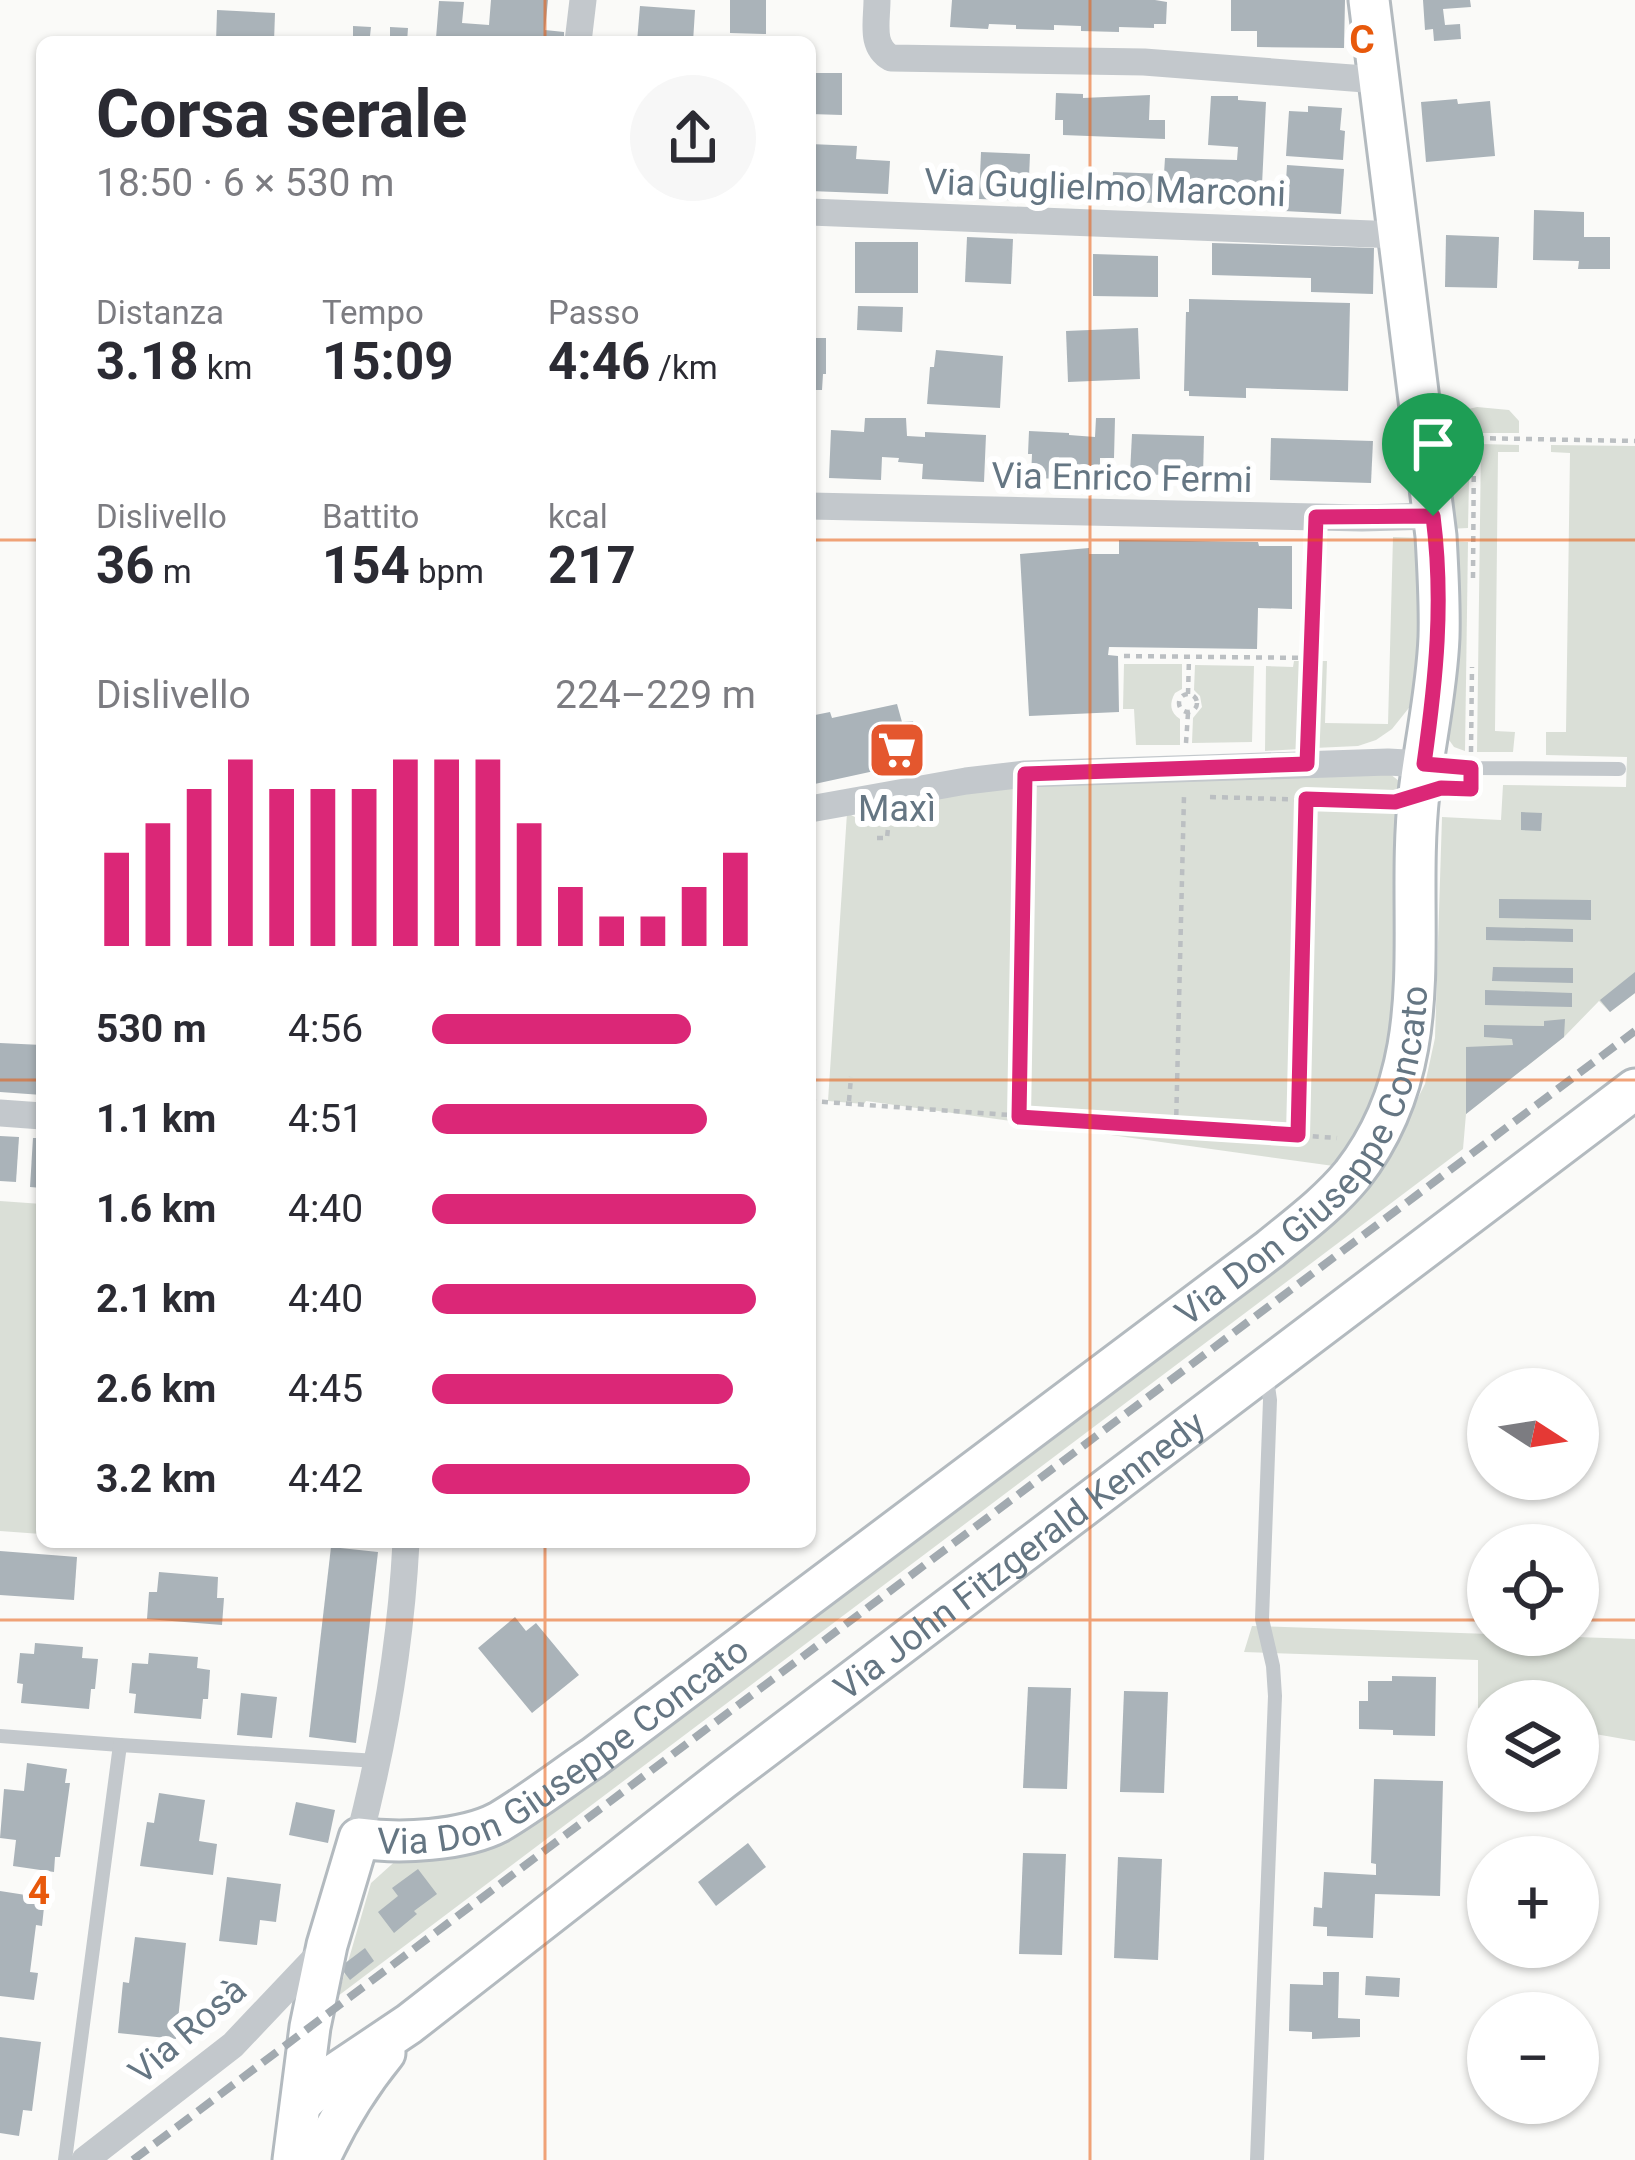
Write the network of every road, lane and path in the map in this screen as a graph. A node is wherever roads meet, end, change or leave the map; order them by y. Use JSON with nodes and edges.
{"nodes":[{"id":1,"x":583,"y":0,"type":"edge"},
{"id":2,"x":877,"y":0,"type":"edge"},
{"id":3,"x":1369,"y":0,"type":"edge"},
{"id":4,"x":579,"y":36,"type":"edge"},
{"id":5,"x":1378,"y":80,"type":"junction"},
{"id":6,"x":816,"y":212,"type":"edge"},
{"id":7,"x":1398,"y":235,"type":"junction"},
{"id":8,"x":1635,"y":441,"type":"edge"},
{"id":9,"x":816,"y":506,"type":"edge"},
{"id":10,"x":1433,"y":516,"type":"junction"},
{"id":11,"x":1316,"y":517,"type":"junction"},
{"id":12,"x":1473,"y":580,"type":"dead end"},
{"id":13,"x":1472,"y":651,"type":"dead end"},
{"id":14,"x":1124,"y":656,"type":"dead end"},
{"id":15,"x":1189,"y":658,"type":"junction"},
{"id":16,"x":1311,"y":658,"type":"junction"},
{"id":17,"x":1188,"y":694,"type":"junction"},
{"id":18,"x":1187,"y":713,"type":"junction"},
{"id":19,"x":1186,"y":749,"type":"dead end"},
{"id":20,"x":1307,"y":764,"type":"junction"},
{"id":21,"x":1471,"y":768,"type":"junction"},
{"id":22,"x":1619,"y":769,"type":"dead end"},
{"id":23,"x":1025,"y":774,"type":"junction"},
{"id":24,"x":1421,"y":779,"type":"junction"},
{"id":25,"x":1184,"y":796,"type":"dead end"},
{"id":26,"x":1204,"y":797,"type":"dead end"},
{"id":27,"x":1306,"y":799,"type":"junction"},
{"id":28,"x":816,"y":808,"type":"edge"},
{"id":29,"x":889,"y":812,"type":"dead end"},
{"id":30,"x":877,"y":838,"type":"dead end"},
{"id":31,"x":851,"y":1077,"type":"dead end"},
{"id":32,"x":1635,"y":1089,"type":"edge"},
{"id":33,"x":816,"y":1101,"type":"edge"},
{"id":34,"x":848,"y":1104,"type":"junction"},
{"id":35,"x":0,"y":1113,"type":"edge"},
{"id":36,"x":36,"y":1116,"type":"edge"},
{"id":37,"x":1019,"y":1117,"type":"junction"},
{"id":38,"x":1176,"y":1127,"type":"junction"},
{"id":39,"x":1298,"y":1135,"type":"junction"},
{"id":40,"x":1345,"y":1138,"type":"dead end"},
{"id":41,"x":1265,"y":1368,"type":"junction"},
{"id":42,"x":405,"y":1548,"type":"edge"},
{"id":43,"x":0,"y":1736,"type":"edge"},
{"id":44,"x":120,"y":1745,"type":"junction"},
{"id":45,"x":377,"y":1761,"type":"junction"},
{"id":46,"x":359,"y":1838,"type":"junction"},
{"id":47,"x":327,"y":1946,"type":"junction"},
{"id":48,"x":313,"y":2112,"type":"junction"},
{"id":49,"x":65,"y":2160,"type":"edge"},
{"id":50,"x":85,"y":2160,"type":"edge"},
{"id":51,"x":293,"y":2160,"type":"edge"},
{"id":52,"x":319,"y":2160,"type":"edge"},
{"id":53,"x":1258,"y":2160,"type":"edge"}],
"edges":[{"from":1,"to":4,"type":"street"},
{"from":2,"to":5,"type":"street"},
{"from":3,"to":5,"type":"street","name":"Via Don Giuseppe Concato"},
{"from":5,"to":7,"type":"street","name":"Via Don Giuseppe Concato"},
{"from":6,"to":7,"type":"street","name":"Via Guglielmo Marconi"},
{"from":7,"to":10,"type":"street","name":"Via Don Giuseppe Concato"},
{"from":8,"to":12,"type":"path"},
{"from":9,"to":11,"type":"street","name":"Via Enrico Fermi"},
{"from":10,"to":11,"type":"street","name":"Via Enrico Fermi"},
{"from":10,"to":24,"type":"street","name":"Via Don Giuseppe Concato"},
{"from":11,"to":16,"type":"path"},
{"from":13,"to":21,"type":"path"},
{"from":14,"to":15,"type":"path"},
{"from":15,"to":16,"type":"path"},
{"from":15,"to":17,"type":"path"},
{"from":16,"to":20,"type":"path"},
{"from":17,"to":18,"type":"path"},
{"from":17,"to":18,"type":"path"},
{"from":18,"to":19,"type":"path"},
{"from":20,"to":23,"type":"street"},
{"from":20,"to":24,"type":"street"},
{"from":20,"to":27,"type":"path"},
{"from":21,"to":22,"type":"lane"},
{"from":21,"to":24,"type":"lane"},
{"from":23,"to":28,"type":"street"},
{"from":23,"to":37,"type":"path"},
{"from":24,"to":27,"type":"path"},
{"from":24,"to":46,"type":"street","name":"Via Don Giuseppe Concato"},
{"from":25,"to":38,"type":"path"},
{"from":26,"to":27,"type":"path"},
{"from":27,"to":39,"type":"path"},
{"from":29,"to":30,"type":"path"},
{"from":31,"to":34,"type":"path"},
{"from":32,"to":41,"type":"street","name":"Via John Fitzgerald Kennedy"},
{"from":33,"to":34,"type":"path"},
{"from":34,"to":37,"type":"path"},
{"from":35,"to":36,"type":"street"},
{"from":37,"to":38,"type":"path"},
{"from":38,"to":39,"type":"path"},
{"from":39,"to":40,"type":"path"},
{"from":41,"to":48,"type":"street","name":"Via John Fitzgerald Kennedy"},
{"from":41,"to":53,"type":"lane"},
{"from":42,"to":45,"type":"street","name":"Via Don Giuseppe Concato"},
{"from":43,"to":44,"type":"lane"},
{"from":44,"to":45,"type":"lane"},
{"from":44,"to":49,"type":"lane"},
{"from":45,"to":46,"type":"street","name":"Via Don Giuseppe Concato"},
{"from":46,"to":47,"type":"street","name":"Via Don Giuseppe Concato"},
{"from":47,"to":48,"type":"street","name":"Via Don Giuseppe Concato"},
{"from":47,"to":50,"type":"street","name":"Via Rosà"},
{"from":48,"to":51,"type":"street","name":"Via Don Giuseppe Concato"},
{"from":48,"to":52,"type":"street","name":"Via John Fitzgerald Kennedy"}]}
